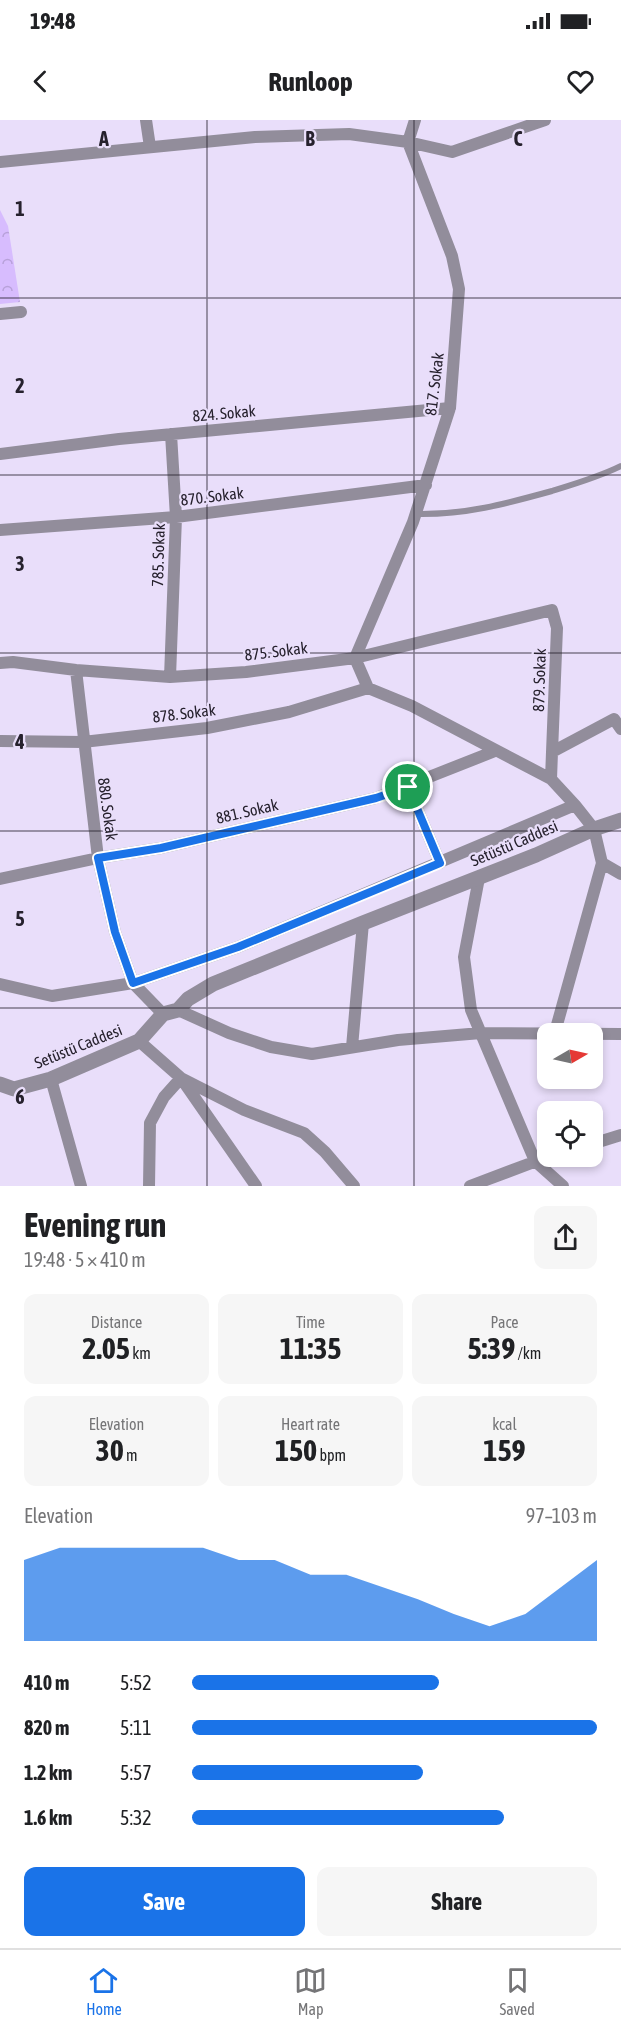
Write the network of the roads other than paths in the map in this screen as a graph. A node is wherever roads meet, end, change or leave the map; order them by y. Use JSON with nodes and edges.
{"nodes":[{"id":1,"x":146,"y":120,"type":"edge"},
{"id":2,"x":414,"y":120,"type":"edge"},
{"id":3,"x":546,"y":120,"type":"edge"},
{"id":4,"x":408,"y":142,"type":"junction"},
{"id":5,"x":150,"y":147,"type":"junction"},
{"id":6,"x":0,"y":162,"type":"edge"},
{"id":7,"x":21,"y":312,"type":"dead end"},
{"id":8,"x":0,"y":314,"type":"edge"},
{"id":9,"x":450,"y":408,"type":"junction"},
{"id":10,"x":171,"y":434,"type":"junction"},
{"id":11,"x":0,"y":454,"type":"edge"},
{"id":12,"x":621,"y":466,"type":"edge"},
{"id":13,"x":426,"y":485,"type":"junction"},
{"id":14,"x":416,"y":514,"type":"junction"},
{"id":15,"x":176,"y":517,"type":"junction"},
{"id":16,"x":0,"y":530,"type":"edge"},
{"id":17,"x":552,"y":610,"type":"joint"},
{"id":18,"x":355,"y":658,"type":"junction"},
{"id":19,"x":0,"y":663,"type":"edge"},
{"id":20,"x":76,"y":670,"type":"junction"},
{"id":21,"x":170,"y":677,"type":"junction"},
{"id":22,"x":368,"y":688,"type":"junction"},
{"id":23,"x":621,"y":729,"type":"edge"},
{"id":24,"x":0,"y":741,"type":"edge"},
{"id":25,"x":83,"y":742,"type":"junction"},
{"id":26,"x":495,"y":751,"type":"junction"},
{"id":27,"x":552,"y":752,"type":"junction"},
{"id":28,"x":551,"y":779,"type":"junction"},
{"id":29,"x":408,"y":787,"type":"junction"},
{"id":30,"x":575,"y":805,"type":"junction"},
{"id":31,"x":621,"y":819,"type":"edge"},
{"id":32,"x":594,"y":829,"type":"junction"},
{"id":33,"x":98,"y":858,"type":"junction"},
{"id":34,"x":440,"y":863,"type":"junction"},
{"id":35,"x":602,"y":863,"type":"junction"},
{"id":36,"x":621,"y":874,"type":"edge"},
{"id":37,"x":479,"y":878,"type":"junction"},
{"id":38,"x":0,"y":879,"type":"edge"},
{"id":39,"x":363,"y":923,"type":"junction"},
{"id":40,"x":133,"y":983,"type":"junction"},
{"id":41,"x":0,"y":984,"type":"edge"},
{"id":42,"x":170,"y":1012,"type":"junction"},
{"id":43,"x":558,"y":1023,"type":"edge"},
{"id":44,"x":537,"y":1032,"type":"edge"},
{"id":45,"x":480,"y":1033,"type":"junction"},
{"id":46,"x":603,"y":1033,"type":"edge"},
{"id":47,"x":621,"y":1034,"type":"edge"},
{"id":48,"x":139,"y":1041,"type":"junction"},
{"id":49,"x":352,"y":1047,"type":"junction"},
{"id":50,"x":51,"y":1078,"type":"junction"},
{"id":51,"x":181,"y":1078,"type":"junction"},
{"id":52,"x":0,"y":1084,"type":"edge"},
{"id":53,"x":621,"y":1135,"type":"edge"},
{"id":54,"x":603,"y":1141,"type":"edge"},
{"id":55,"x":535,"y":1161,"type":"junction"},
{"id":56,"x":81,"y":1186,"type":"edge"},
{"id":57,"x":149,"y":1186,"type":"edge"},
{"id":58,"x":256,"y":1186,"type":"edge"},
{"id":59,"x":354,"y":1186,"type":"edge"},
{"id":60,"x":470,"y":1186,"type":"edge"},
{"id":61,"x":563,"y":1186,"type":"edge"}],
"edges":[{"from":1,"to":5,"type":"street"},
{"from":2,"to":4,"type":"street"},
{"from":3,"to":4,"type":"street"},
{"from":4,"to":5,"type":"street"},
{"from":4,"to":9,"type":"street","name":"817. Sokak"},
{"from":5,"to":6,"type":"street"},
{"from":7,"to":8,"type":"street"},
{"from":9,"to":10,"type":"street","name":"824. Sokak"},
{"from":9,"to":13,"type":"street","name":"817. Sokak"},
{"from":10,"to":11,"type":"street","name":"824. Sokak"},
{"from":10,"to":15,"type":"street","name":"785. Sokak"},
{"from":12,"to":14,"type":"lane"},
{"from":13,"to":14,"type":"street","name":"817. Sokak"},
{"from":13,"to":15,"type":"street","name":"870. Sokak"},
{"from":14,"to":18,"type":"street","name":"817. Sokak"},
{"from":15,"to":16,"type":"street","name":"870. Sokak"},
{"from":15,"to":21,"type":"street","name":"785. Sokak"},
{"from":17,"to":18,"type":"street","name":"875. Sokak"},
{"from":17,"to":27,"type":"street","name":"879. Sokak"},
{"from":18,"to":21,"type":"street","name":"875. Sokak"},
{"from":18,"to":22,"type":"street"},
{"from":19,"to":20,"type":"street","name":"875. Sokak"},
{"from":20,"to":21,"type":"street","name":"875. Sokak"},
{"from":20,"to":25,"type":"street","name":"880. Sokak"},
{"from":22,"to":25,"type":"street","name":"878. Sokak"},
{"from":22,"to":26,"type":"street"},
{"from":23,"to":27,"type":"street"},
{"from":24,"to":25,"type":"street","name":"878. Sokak"},
{"from":25,"to":33,"type":"street","name":"880. Sokak"},
{"from":26,"to":28,"type":"street"},
{"from":26,"to":29,"type":"street","name":"881. Sokak"},
{"from":27,"to":28,"type":"street","name":"879. Sokak"},
{"from":28,"to":30,"type":"street"},
{"from":29,"to":33,"type":"street","name":"881. Sokak"},
{"from":29,"to":34,"type":"street"},
{"from":30,"to":32,"type":"street"},
{"from":30,"to":34,"type":"street"},
{"from":31,"to":32,"type":"street","name":"Setüstü Caddesi"},
{"from":32,"to":35,"type":"street"},
{"from":32,"to":37,"type":"street","name":"Setüstü Caddesi"},
{"from":33,"to":38,"type":"street","name":"881. Sokak"},
{"from":33,"to":40,"type":"street","name":"880. Sokak"},
{"from":34,"to":40,"type":"street"},
{"from":35,"to":36,"type":"street"},
{"from":35,"to":43,"type":"street"},
{"from":37,"to":39,"type":"street","name":"Setüstü Caddesi"},
{"from":37,"to":45,"type":"street"},
{"from":39,"to":42,"type":"street","name":"Setüstü Caddesi"},
{"from":39,"to":49,"type":"street"},
{"from":40,"to":41,"type":"street"},
{"from":40,"to":42,"type":"street"},
{"from":42,"to":48,"type":"street","name":"Setüstü Caddesi"},
{"from":42,"to":49,"type":"street"},
{"from":44,"to":45,"type":"street"},
{"from":45,"to":49,"type":"street"},
{"from":45,"to":55,"type":"street"},
{"from":46,"to":47,"type":"street"},
{"from":48,"to":50,"type":"street","name":"Setüstü Caddesi"},
{"from":48,"to":51,"type":"street"},
{"from":50,"to":52,"type":"street","name":"Setüstü Caddesi"},
{"from":50,"to":56,"type":"street"},
{"from":51,"to":57,"type":"street"},
{"from":51,"to":58,"type":"street"},
{"from":51,"to":59,"type":"street"},
{"from":53,"to":54,"type":"street"},
{"from":55,"to":60,"type":"street"},
{"from":55,"to":61,"type":"street"}]}
